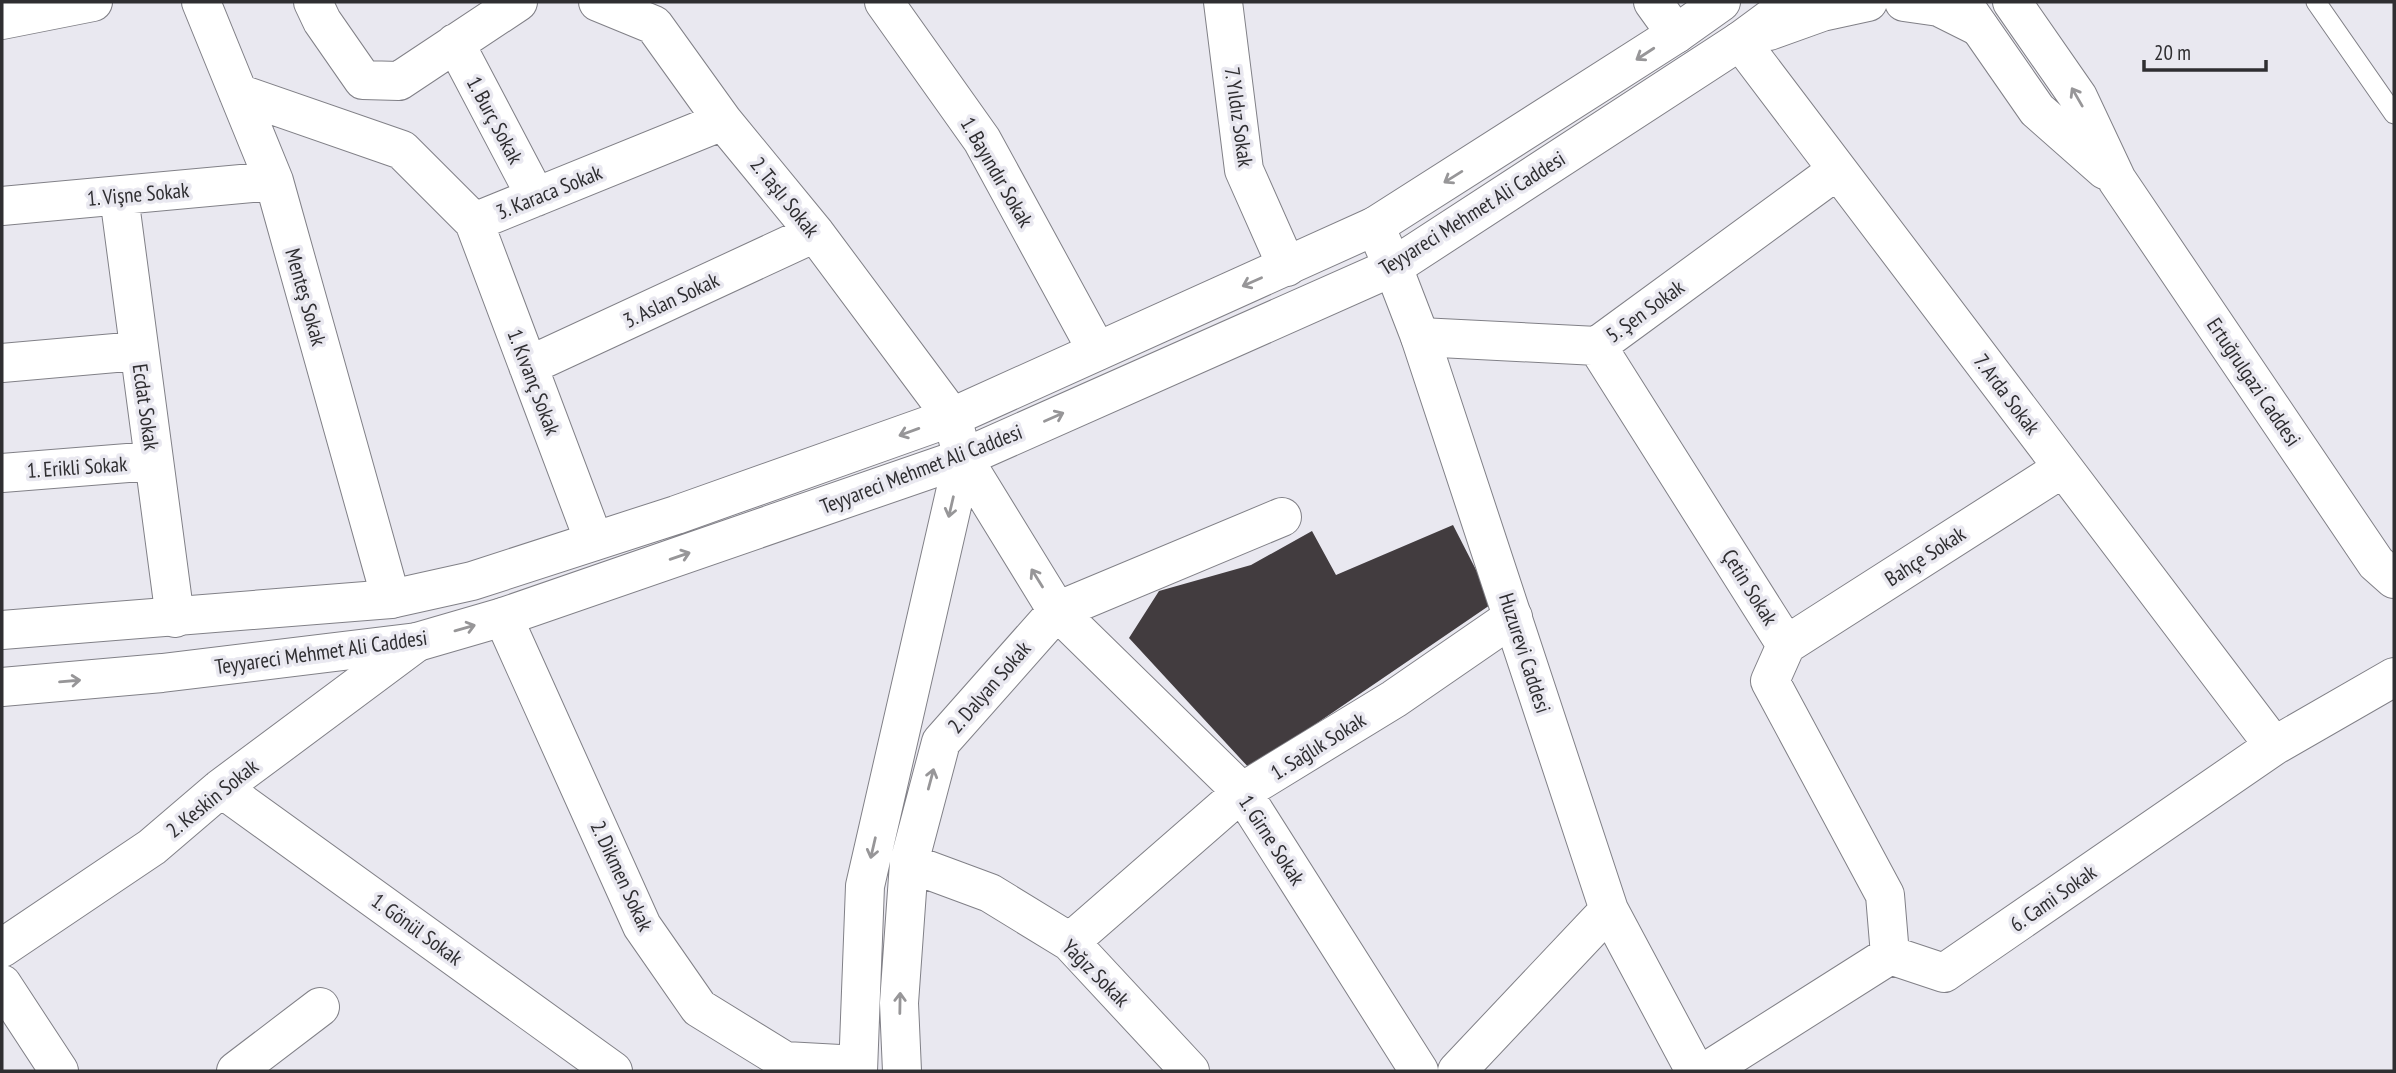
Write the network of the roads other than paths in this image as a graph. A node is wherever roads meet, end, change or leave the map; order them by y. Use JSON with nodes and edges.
{"nodes":[{"id":1,"x":93,"y":2,"type":"edge"},
{"id":2,"x":201,"y":2,"type":"edge"},
{"id":3,"x":313,"y":2,"type":"edge"},
{"id":4,"x":518,"y":2,"type":"edge"},
{"id":5,"x":598,"y":2,"type":"edge"},
{"id":6,"x":884,"y":2,"type":"edge"},
{"id":7,"x":1223,"y":2,"type":"edge"},
{"id":8,"x":1653,"y":2,"type":"edge"},
{"id":9,"x":1721,"y":2,"type":"edge"},
{"id":10,"x":1793,"y":2,"type":"edge"},
{"id":11,"x":1868,"y":2,"type":"edge"},
{"id":12,"x":1904,"y":2,"type":"edge"},
{"id":13,"x":2012,"y":2,"type":"edge"},
{"id":14,"x":2316,"y":2,"type":"edge"},
{"id":15,"x":1970,"y":14,"type":"edge"},
{"id":16,"x":2,"y":20,"type":"edge"},
{"id":17,"x":1676,"y":34,"type":"junction"},
{"id":18,"x":1740,"y":41,"type":"junction"},
{"id":19,"x":455,"y":43,"type":"junction"},
{"id":20,"x":238,"y":93,"type":"junction"},
{"id":21,"x":2394,"y":114,"type":"edge"},
{"id":22,"x":723,"y":121,"type":"junction"},
{"id":23,"x":1836,"y":171,"type":"junction"},
{"id":24,"x":2117,"y":180,"type":"junction"},
{"id":25,"x":274,"y":181,"type":"junction"},
{"id":26,"x":119,"y":196,"type":"junction"},
{"id":27,"x":536,"y":197,"type":"junction"},
{"id":28,"x":2,"y":206,"type":"edge"},
{"id":29,"x":474,"y":222,"type":"junction"},
{"id":30,"x":1375,"y":226,"type":"junction"},
{"id":31,"x":815,"y":233,"type":"junction"},
{"id":32,"x":1287,"y":267,"type":"junction"},
{"id":33,"x":1394,"y":267,"type":"junction"},
{"id":34,"x":1420,"y":337,"type":"junction"},
{"id":35,"x":1597,"y":346,"type":"junction"},
{"id":36,"x":138,"y":351,"type":"junction"},
{"id":37,"x":1097,"y":351,"type":"junction"},
{"id":38,"x":2,"y":363,"type":"edge"},
{"id":39,"x":528,"y":366,"type":"junction"},
{"id":40,"x":951,"y":417,"type":"junction"},
{"id":41,"x":963,"y":458,"type":"junction"},
{"id":42,"x":153,"y":461,"type":"junction"},
{"id":43,"x":2063,"y":468,"type":"junction"},
{"id":44,"x":2,"y":473,"type":"edge"},
{"id":45,"x":1282,"y":517,"type":"dead end"},
{"id":46,"x":594,"y":541,"type":"junction"},
{"id":47,"x":2394,"y":579,"type":"edge"},
{"id":48,"x":391,"y":599,"type":"junction"},
{"id":49,"x":1057,"y":611,"type":"junction"},
{"id":50,"x":503,"y":617,"type":"junction"},
{"id":51,"x":1513,"y":617,"type":"junction"},
{"id":52,"x":175,"y":618,"type":"junction"},
{"id":53,"x":2,"y":630,"type":"edge"},
{"id":54,"x":417,"y":642,"type":"junction"},
{"id":55,"x":1786,"y":645,"type":"junction"},
{"id":56,"x":2394,"y":677,"type":"edge"},
{"id":57,"x":2,"y":687,"type":"edge"},
{"id":58,"x":2274,"y":746,"type":"junction"},
{"id":59,"x":221,"y":788,"type":"junction"},
{"id":60,"x":1242,"y":792,"type":"junction"},
{"id":61,"x":909,"y":863,"type":"junction"},
{"id":62,"x":1609,"y":909,"type":"junction"},
{"id":63,"x":1070,"y":942,"type":"junction"},
{"id":64,"x":2,"y":948,"type":"edge"},
{"id":65,"x":1889,"y":955,"type":"junction"},
{"id":66,"x":2,"y":984,"type":"edge"},
{"id":67,"x":320,"y":1007,"type":"dead end"},
{"id":68,"x":251,"y":1067,"type":"edge"},
{"id":69,"x":858,"y":1068,"type":"edge"},
{"id":70,"x":59,"y":1071,"type":"edge"},
{"id":71,"x":613,"y":1071,"type":"edge"},
{"id":72,"x":902,"y":1071,"type":"edge"},
{"id":73,"x":1190,"y":1071,"type":"edge"},
{"id":74,"x":1419,"y":1071,"type":"edge"},
{"id":75,"x":1457,"y":1071,"type":"edge"},
{"id":76,"x":1695,"y":1071,"type":"edge"},
{"id":77,"x":1707,"y":1071,"type":"edge"}],
"edges":[{"from":1,"to":16,"type":"street"},
{"from":2,"to":20,"type":"street","name":"Menteş Sokak"},
{"from":3,"to":19,"type":"street"},
{"from":4,"to":19,"type":"street"},
{"from":5,"to":22,"type":"street","name":"2. Taşlı Sokak"},
{"from":6,"to":37,"type":"street","name":"1. Bayındır Sokak"},
{"from":7,"to":32,"type":"street","name":"7. Yıldız Sokak"},
{"from":8,"to":17,"type":"street"},
{"from":9,"to":17,"type":"street","name":"Teyyareci Mehmet Ali Caddesi"},
{"from":10,"to":18,"type":"street","name":"Teyyareci Mehmet Ali Caddesi"},
{"from":11,"to":18,"type":"street"},
{"from":12,"to":15,"type":"street"},
{"from":24,"to":13,"type":"street","name":"Ertuğrulgazi Caddesi","one_way":true},
{"from":14,"to":21,"type":"lane"},
{"from":15,"to":24,"type":"street","name":"Ertuğrulgazi Caddesi"},
{"from":17,"to":30,"type":"street","name":"Teyyareci Mehmet Ali Caddesi","one_way":true},
{"from":18,"to":23,"type":"street","name":"7. Arda Sokak"},
{"from":18,"to":33,"type":"street","name":"Teyyareci Mehmet Ali Caddesi"},
{"from":19,"to":27,"type":"street","name":"1. Burç Sokak"},
{"from":20,"to":25,"type":"street","name":"Menteş Sokak"},
{"from":20,"to":29,"type":"street","name":"3. Karaca Sokak"},
{"from":22,"to":27,"type":"street","name":"3. Karaca Sokak"},
{"from":22,"to":31,"type":"street","name":"2. Taşlı Sokak"},
{"from":23,"to":35,"type":"street","name":"5. Şen Sokak"},
{"from":23,"to":43,"type":"street","name":"7. Arda Sokak"},
{"from":24,"to":47,"type":"street","name":"Ertuğrulgazi Caddesi"},
{"from":25,"to":26,"type":"street","name":"1. Vişne Sokak"},
{"from":25,"to":48,"type":"street","name":"Menteş Sokak"},
{"from":26,"to":28,"type":"street","name":"1. Vişne Sokak"},
{"from":26,"to":36,"type":"street","name":"Ecdat Sokak"},
{"from":27,"to":29,"type":"street","name":"3. Karaca Sokak"},
{"from":29,"to":39,"type":"street","name":"1. Kıvanç Sokak"},
{"from":30,"to":32,"type":"street","name":"Teyyareci Mehmet Ali Caddesi"},
{"from":30,"to":33,"type":"street","name":"Huzurevi Caddesi"},
{"from":31,"to":39,"type":"street","name":"3. Aslan Sokak"},
{"from":31,"to":40,"type":"street","name":"2. Taşlı Sokak"},
{"from":32,"to":37,"type":"street","name":"Teyyareci Mehmet Ali Caddesi","one_way":true},
{"from":33,"to":34,"type":"street","name":"Huzurevi Caddesi"},
{"from":41,"to":33,"type":"street","name":"Teyyareci Mehmet Ali Caddesi","one_way":true},
{"from":34,"to":35,"type":"street","name":"5. Şen Sokak"},
{"from":34,"to":51,"type":"street","name":"Huzurevi Caddesi"},
{"from":35,"to":55,"type":"street","name":"Çetin Sokak"},
{"from":36,"to":38,"type":"street"},
{"from":36,"to":42,"type":"street","name":"Ecdat Sokak"},
{"from":37,"to":40,"type":"street","name":"Teyyareci Mehmet Ali Caddesi"},
{"from":39,"to":46,"type":"street","name":"1. Kıvanç Sokak"},
{"from":40,"to":41,"type":"street"},
{"from":40,"to":46,"type":"street","name":"Teyyareci Mehmet Ali Caddesi","one_way":true},
{"from":49,"to":41,"type":"street","one_way":true},
{"from":50,"to":41,"type":"street","name":"Teyyareci Mehmet Ali Caddesi","one_way":true},
{"from":41,"to":69,"type":"street","one_way":true},
{"from":42,"to":44,"type":"street","name":"1. Erikli Sokak"},
{"from":42,"to":52,"type":"street","name":"Ecdat Sokak"},
{"from":43,"to":55,"type":"street","name":"Bahçe Sokak"},
{"from":43,"to":58,"type":"street","name":"7. Arda Sokak"},
{"from":45,"to":49,"type":"street"},
{"from":46,"to":48,"type":"street","name":"Teyyareci Mehmet Ali Caddesi"},
{"from":48,"to":52,"type":"street","name":"Teyyareci Mehmet Ali Caddesi"},
{"from":49,"to":60,"type":"street","name":"1. Girne Sokak"},
{"from":61,"to":49,"type":"street","name":"2. Dalyan Sokak","one_way":true},
{"from":54,"to":50,"type":"street","name":"Teyyareci Mehmet Ali Caddesi","one_way":true},
{"from":50,"to":69,"type":"street","name":"2. Dikmen Sokak"},
{"from":51,"to":60,"type":"street","name":"1. Sağlık Sokak"},
{"from":51,"to":62,"type":"street","name":"Huzurevi Caddesi"},
{"from":52,"to":53,"type":"street","name":"Teyyareci Mehmet Ali Caddesi"},
{"from":57,"to":54,"type":"street","name":"Teyyareci Mehmet Ali Caddesi","one_way":true},
{"from":54,"to":59,"type":"street","name":"2. Keskin Sokak"},
{"from":55,"to":65,"type":"street","name":"Çetin Sokak"},
{"from":56,"to":58,"type":"street","name":"6. Cami Sokak"},
{"from":58,"to":65,"type":"street","name":"6. Cami Sokak"},
{"from":59,"to":64,"type":"street","name":"2. Keskin Sokak"},
{"from":59,"to":71,"type":"street","name":"1. Gönül Sokak"},
{"from":60,"to":63,"type":"street","name":"1. Sağlık Sokak"},
{"from":60,"to":74,"type":"street","name":"1. Girne Sokak"},
{"from":61,"to":63,"type":"street","name":"Yağız Sokak"},
{"from":72,"to":61,"type":"street","name":"2. Dalyan Sokak","one_way":true},
{"from":62,"to":75,"type":"street"},
{"from":62,"to":76,"type":"street","name":"Huzurevi Caddesi"},
{"from":63,"to":73,"type":"street","name":"Yağız Sokak"},
{"from":65,"to":77,"type":"street"},
{"from":66,"to":70,"type":"street"},
{"from":67,"to":68,"type":"street"}]}
